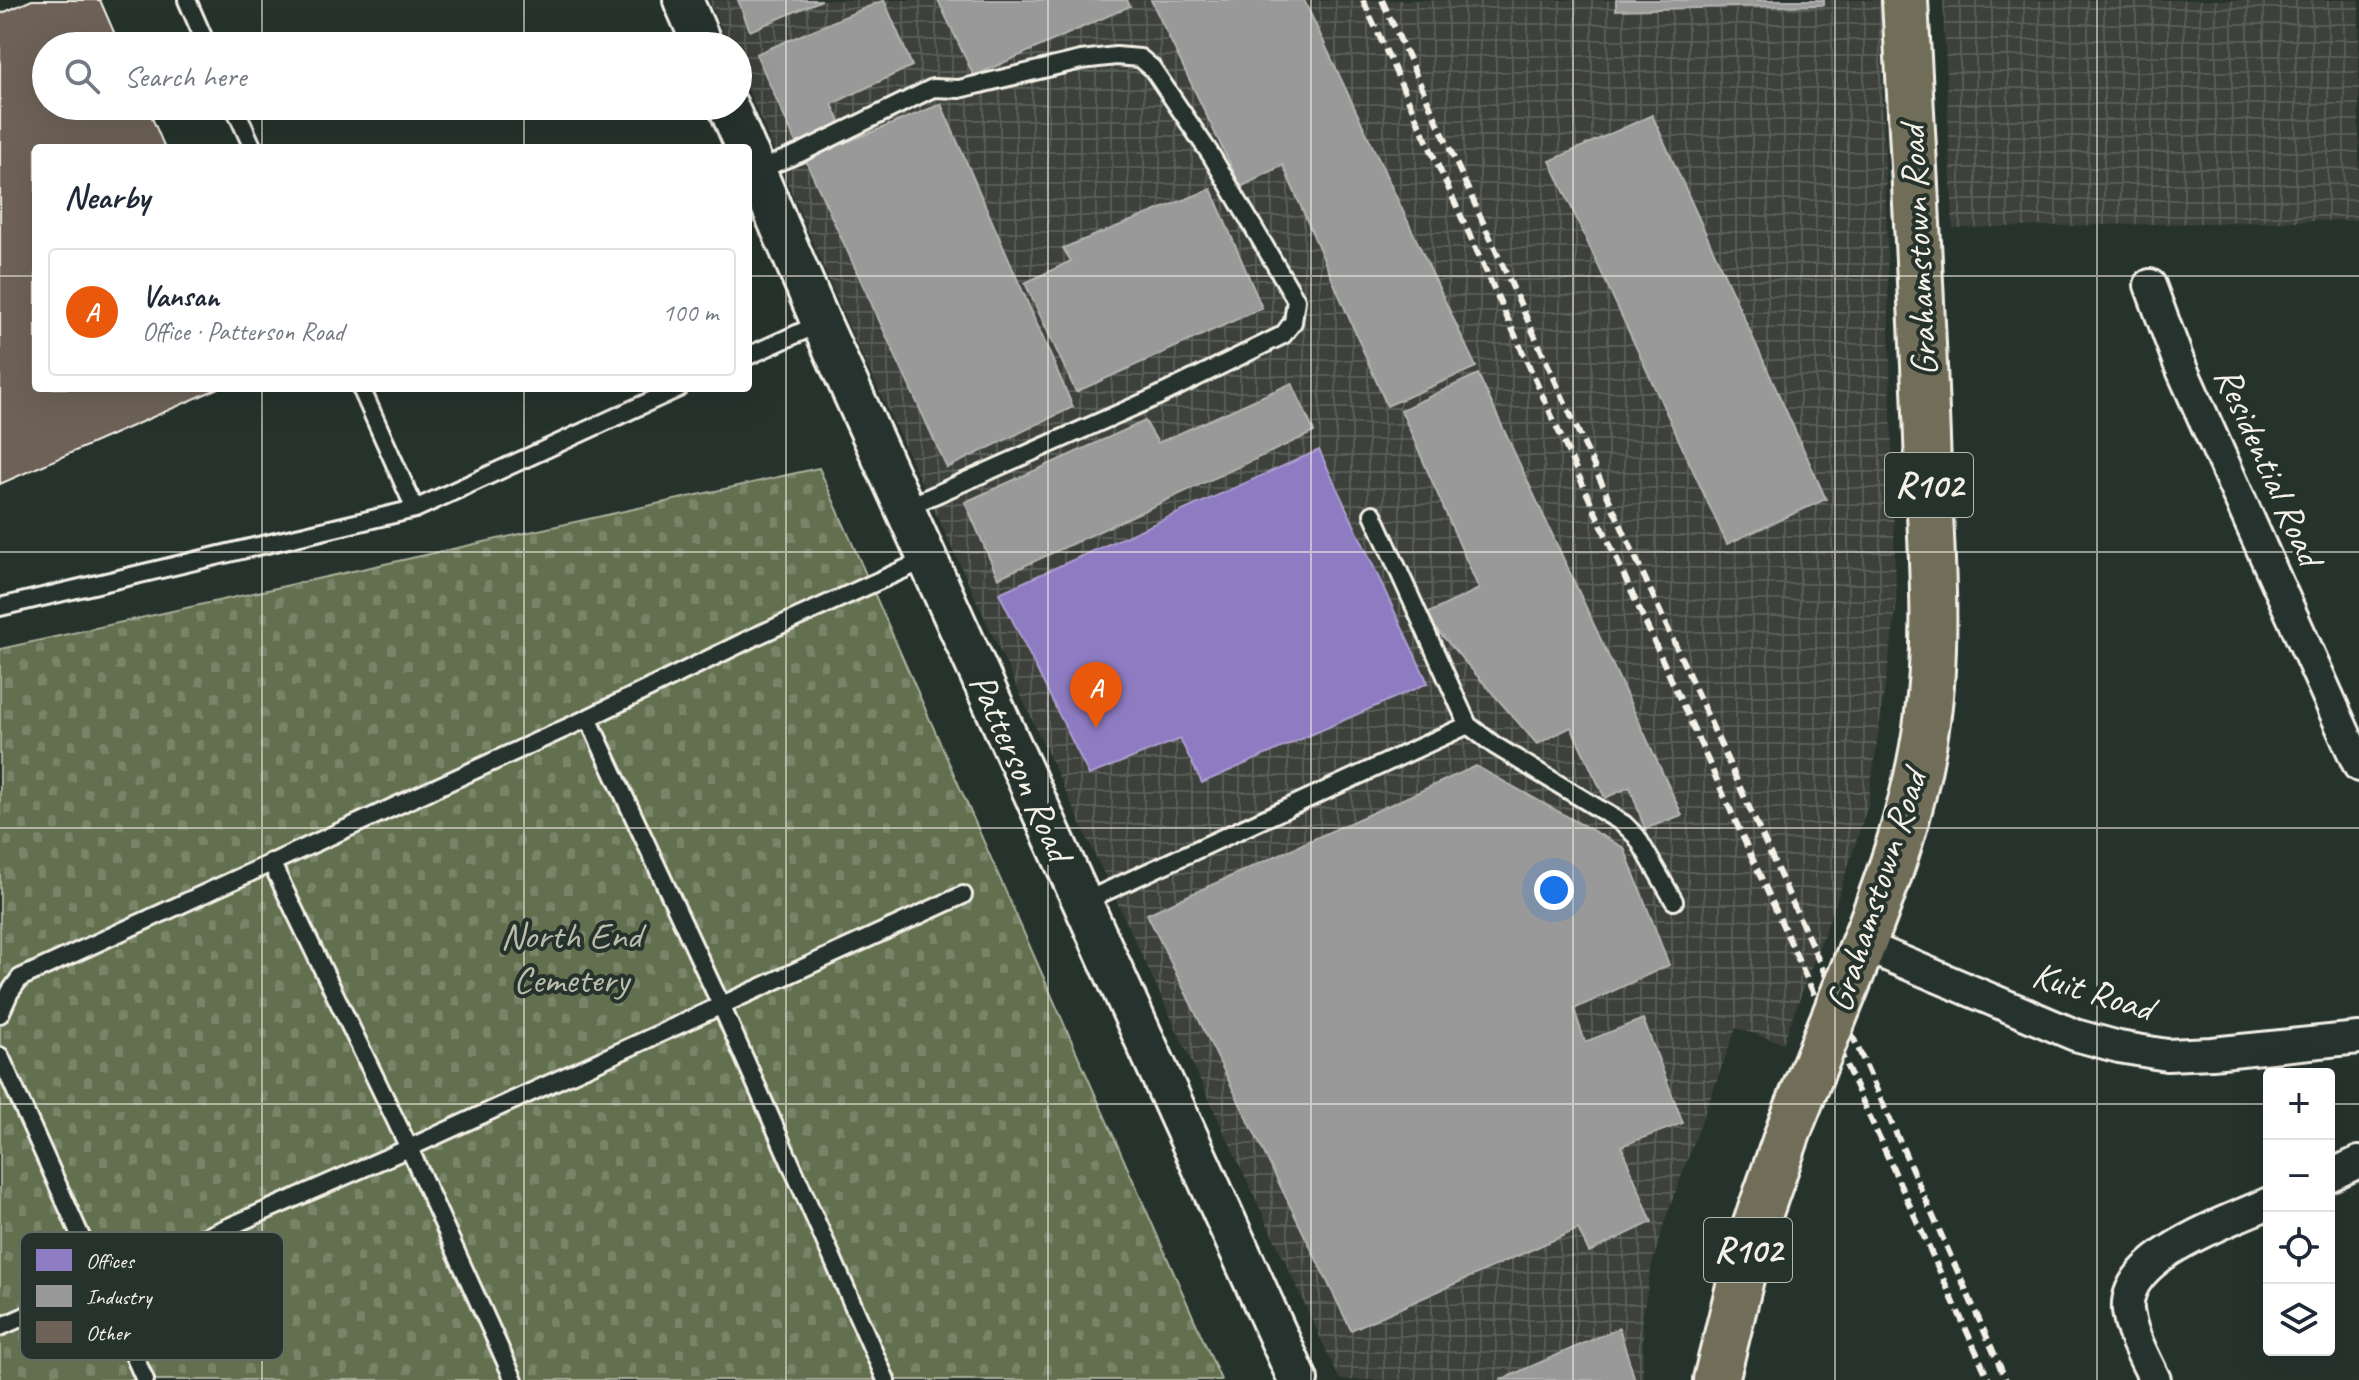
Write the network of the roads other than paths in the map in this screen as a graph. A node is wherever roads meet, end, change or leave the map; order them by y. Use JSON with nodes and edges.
{"nodes":[{"id":1,"x":187,"y":0,"type":"edge"},
{"id":2,"x":683,"y":0,"type":"edge"},
{"id":3,"x":1905,"y":0,"type":"edge"},
{"id":4,"x":201,"y":32,"type":"edge"},
{"id":5,"x":697,"y":32,"type":"edge"},
{"id":6,"x":240,"y":120,"type":"edge"},
{"id":7,"x":734,"y":120,"type":"edge"},
{"id":8,"x":251,"y":144,"type":"edge"},
{"id":9,"x":744,"y":144,"type":"edge"},
{"id":10,"x":752,"y":157,"type":"edge"},
{"id":11,"x":752,"y":162,"type":"edge"},
{"id":12,"x":2150,"y":285,"type":"dead end"},
{"id":13,"x":821,"y":323,"type":"junction"},
{"id":14,"x":752,"y":354,"type":"edge"},
{"id":15,"x":363,"y":392,"type":"edge"},
{"id":16,"x":670,"y":392,"type":"edge"},
{"id":17,"x":905,"y":508,"type":"junction"},
{"id":18,"x":415,"y":509,"type":"junction"},
{"id":19,"x":1373,"y":514,"type":"dead end"},
{"id":20,"x":927,"y":559,"type":"junction"},
{"id":21,"x":0,"y":607,"type":"edge"},
{"id":22,"x":588,"y":718,"type":"junction"},
{"id":23,"x":1468,"y":725,"type":"junction"},
{"id":24,"x":2359,"y":766,"type":"edge"},
{"id":25,"x":271,"y":862,"type":"junction"},
{"id":26,"x":963,"y":895,"type":"dead end"},
{"id":27,"x":1674,"y":901,"type":"dead end"},
{"id":28,"x":1083,"y":902,"type":"junction"},
{"id":29,"x":1860,"y":952,"type":"junction"},
{"id":30,"x":721,"y":1005,"type":"junction"},
{"id":31,"x":0,"y":1014,"type":"edge"},
{"id":32,"x":2359,"y":1038,"type":"edge"},
{"id":33,"x":0,"y":1056,"type":"edge"},
{"id":34,"x":409,"y":1148,"type":"junction"},
{"id":35,"x":2359,"y":1162,"type":"edge"},
{"id":36,"x":2335,"y":1173,"type":"edge"},
{"id":37,"x":2263,"y":1206,"type":"edge"},
{"id":38,"x":79,"y":1232,"type":"edge"},
{"id":39,"x":219,"y":1232,"type":"edge"},
{"id":40,"x":20,"y":1319,"type":"edge"},
{"id":41,"x":0,"y":1327,"type":"edge"},
{"id":42,"x":136,"y":1360,"type":"edge"},
{"id":43,"x":145,"y":1380,"type":"edge"},
{"id":44,"x":514,"y":1380,"type":"edge"},
{"id":45,"x":886,"y":1380,"type":"edge"},
{"id":46,"x":1298,"y":1380,"type":"edge"},
{"id":47,"x":1716,"y":1380,"type":"edge"},
{"id":48,"x":2155,"y":1380,"type":"edge"}],
"edges":[{"from":1,"to":4,"type":"lane"},
{"from":2,"to":5,"type":"street"},
{"from":3,"to":29,"type":"main road","name":"Grahamstown Road","number":"R102"},
{"from":6,"to":8,"type":"lane"},
{"from":7,"to":9,"type":"street","name":"Patterson Road"},
{"from":10,"to":17,"type":"lane"},
{"from":11,"to":13,"type":"street","name":"Patterson Road"},
{"from":12,"to":24,"type":"street","name":"Residential Road"},
{"from":13,"to":14,"type":"lane"},
{"from":13,"to":17,"type":"street","name":"Patterson Road"},
{"from":15,"to":18,"type":"lane"},
{"from":16,"to":18,"type":"lane"},
{"from":17,"to":20,"type":"street","name":"Patterson Road"},
{"from":18,"to":21,"type":"lane"},
{"from":19,"to":23,"type":"lane"},
{"from":20,"to":22,"type":"lane"},
{"from":20,"to":28,"type":"street","name":"Patterson Road"},
{"from":22,"to":25,"type":"lane"},
{"from":22,"to":30,"type":"lane"},
{"from":23,"to":27,"type":"lane"},
{"from":23,"to":28,"type":"lane"},
{"from":25,"to":31,"type":"lane"},
{"from":25,"to":34,"type":"lane"},
{"from":26,"to":30,"type":"lane"},
{"from":28,"to":46,"type":"street","name":"Patterson Road"},
{"from":29,"to":32,"type":"street","name":"Kuit Road"},
{"from":29,"to":47,"type":"main road","name":"Grahamstown Road","number":"R102","bridge":true},
{"from":30,"to":34,"type":"lane"},
{"from":30,"to":45,"type":"lane"},
{"from":33,"to":38,"type":"lane"},
{"from":34,"to":39,"type":"lane"},
{"from":34,"to":44,"type":"lane"},
{"from":35,"to":36,"type":"street"},
{"from":37,"to":48,"type":"street"},
{"from":40,"to":41,"type":"lane"},
{"from":42,"to":43,"type":"lane"}]}
